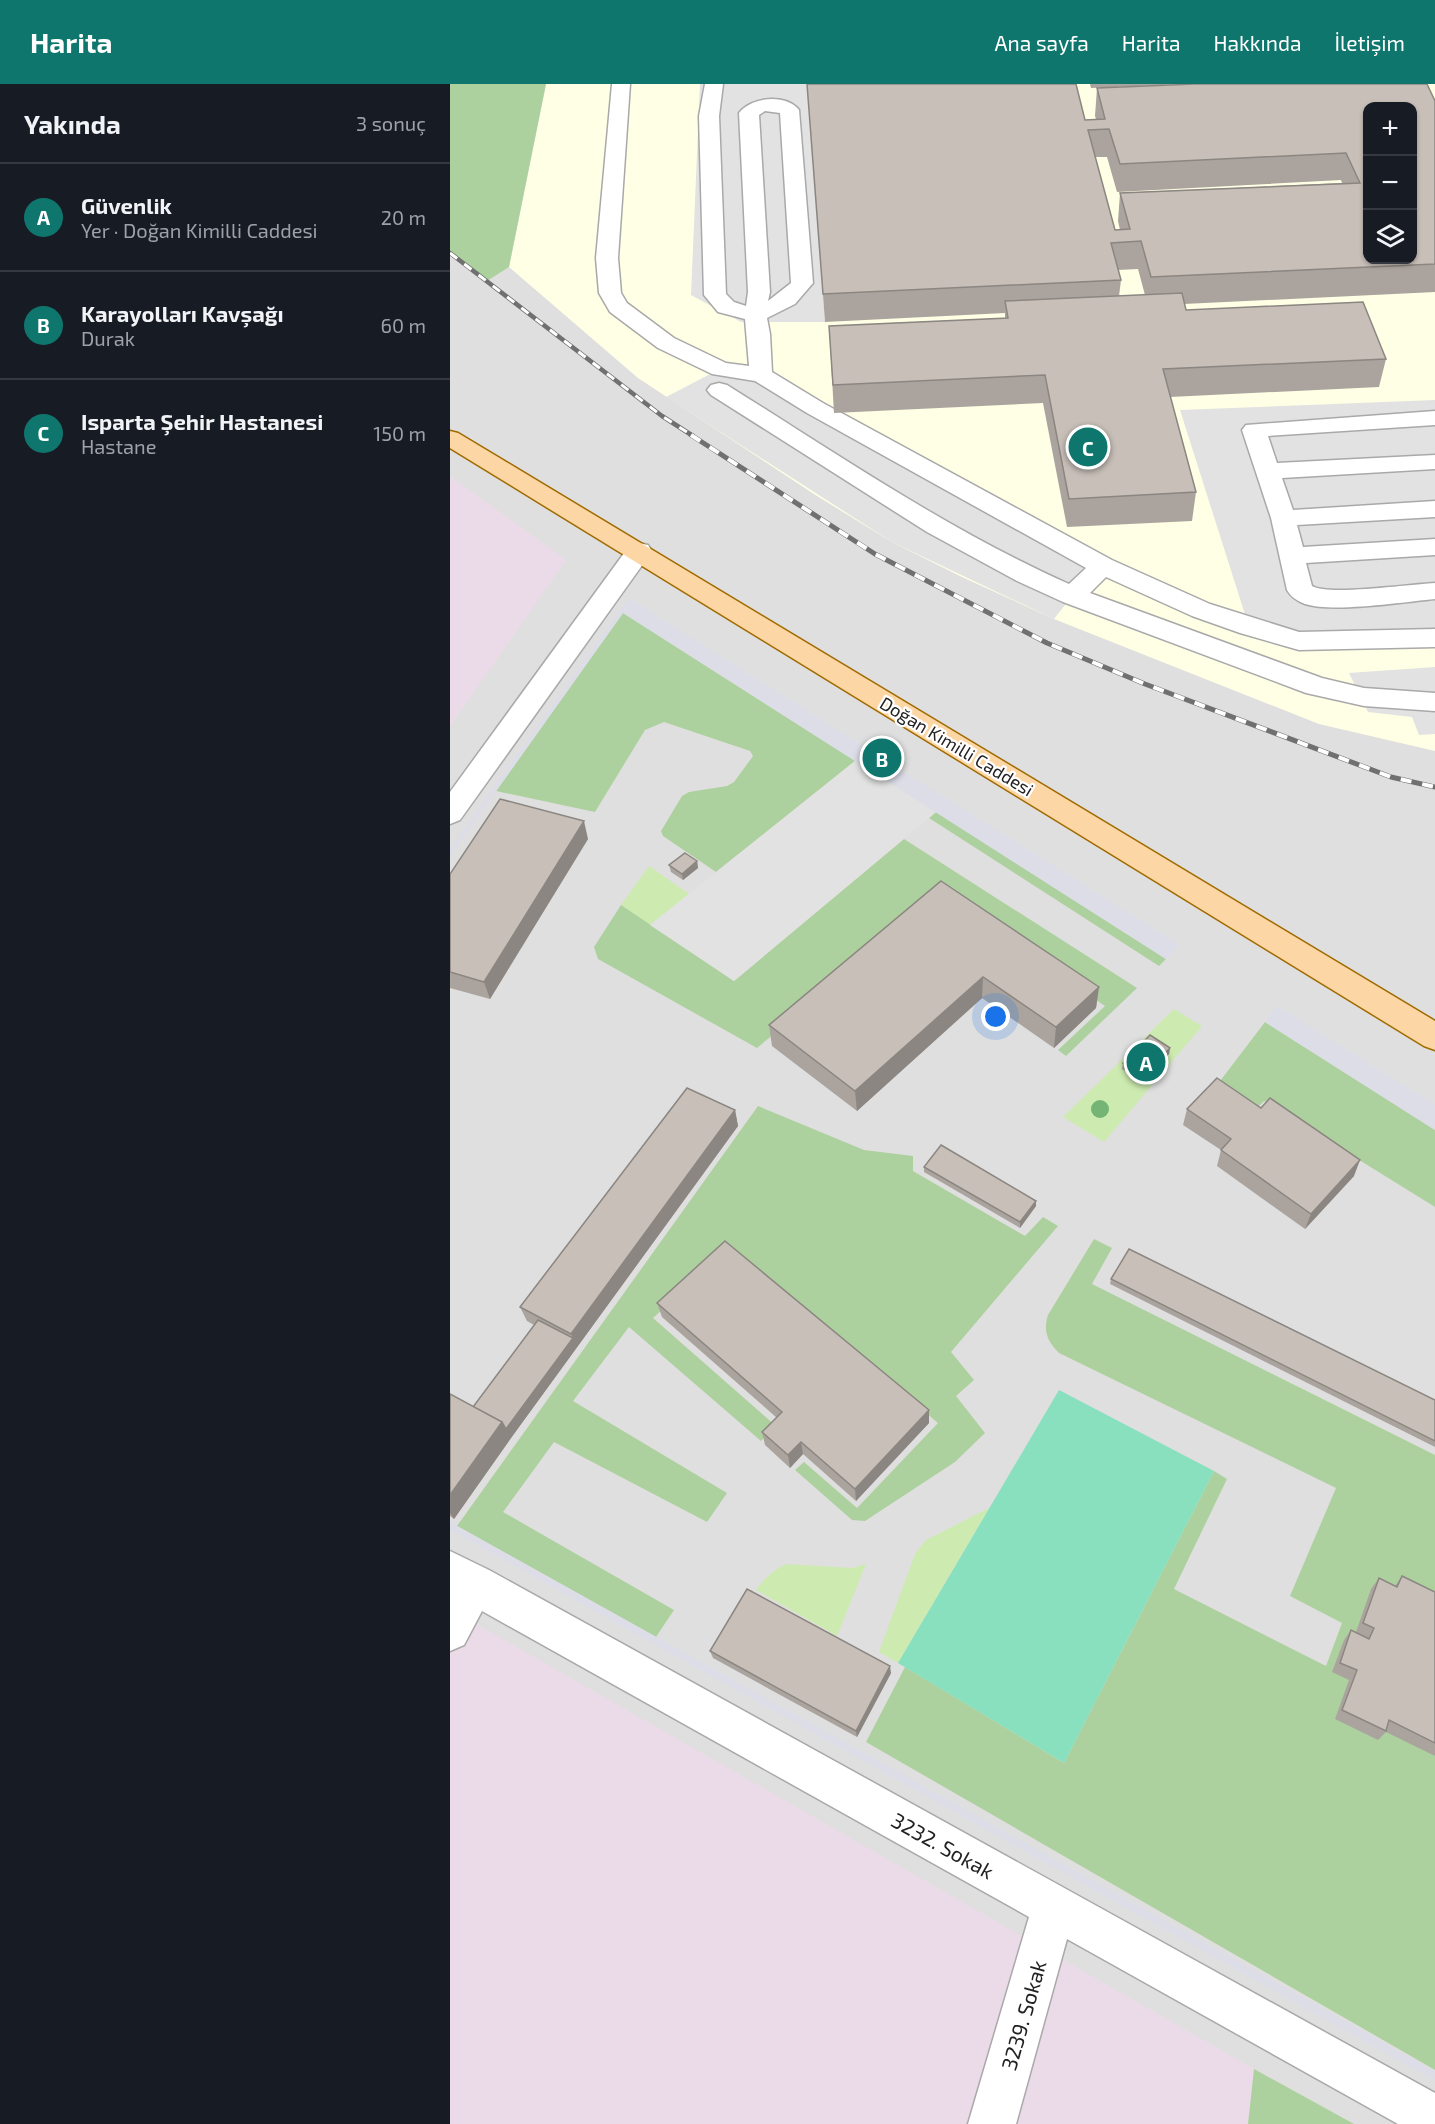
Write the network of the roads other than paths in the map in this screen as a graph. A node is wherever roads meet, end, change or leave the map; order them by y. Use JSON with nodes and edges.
{"nodes":[{"id":1,"x":621,"y":84,"type":"edge"},
{"id":2,"x":714,"y":84,"type":"edge"},
{"id":3,"x":755,"y":315,"type":"junction"},
{"id":4,"x":761,"y":375,"type":"junction"},
{"id":5,"x":719,"y":390,"type":"dead end"},
{"id":6,"x":1435,"y":417,"type":"edge"},
{"id":7,"x":450,"y":433,"type":"edge"},
{"id":8,"x":450,"y":438,"type":"edge"},
{"id":9,"x":480,"y":454,"type":"junction"},
{"id":10,"x":1435,"y":462,"type":"edge"},
{"id":11,"x":1268,"y":471,"type":"junction"},
{"id":12,"x":1435,"y":509,"type":"edge"},
{"id":13,"x":1283,"y":518,"type":"junction"},
{"id":14,"x":1435,"y":547,"type":"edge"},
{"id":15,"x":639,"y":551,"type":"junction"},
{"id":16,"x":1292,"y":556,"type":"junction"},
{"id":17,"x":1103,"y":566,"type":"junction"},
{"id":18,"x":1435,"y":591,"type":"edge"},
{"id":19,"x":1072,"y":596,"type":"junction"},
{"id":20,"x":1435,"y":638,"type":"edge"},
{"id":21,"x":1435,"y":702,"type":"edge"},
{"id":22,"x":450,"y":813,"type":"edge"},
{"id":23,"x":1435,"y":1037,"type":"edge"},
{"id":24,"x":462,"y":1577,"type":"edge"},
{"id":25,"x":450,"y":1631,"type":"edge"},
{"id":26,"x":1054,"y":1906,"type":"junction"},
{"id":27,"x":1435,"y":2119,"type":"edge"},
{"id":28,"x":992,"y":2124,"type":"edge"}],
"edges":[{"from":1,"to":4,"type":"street"},
{"from":2,"to":3,"type":"street"},
{"from":3,"to":3,"type":"street"},
{"from":3,"to":4,"type":"street"},
{"from":4,"to":17,"type":"street"},
{"from":5,"to":19,"type":"street"},
{"from":6,"to":11,"type":"street"},
{"from":7,"to":9,"type":"main road","name":"Doğan Kimilli Caddesi"},
{"from":8,"to":9,"type":"main road","name":"Doğan Kimilli Caddesi"},
{"from":9,"to":15,"type":"main road","name":"Doğan Kimilli Caddesi"},
{"from":10,"to":11,"type":"street"},
{"from":11,"to":13,"type":"street"},
{"from":12,"to":13,"type":"street"},
{"from":13,"to":16,"type":"street"},
{"from":14,"to":16,"type":"street"},
{"from":15,"to":22,"type":"street"},
{"from":15,"to":23,"type":"main road","name":"Doğan Kimilli Caddesi"},
{"from":16,"to":18,"type":"street"},
{"from":17,"to":19,"type":"street"},
{"from":17,"to":20,"type":"street"},
{"from":19,"to":21,"type":"street"},
{"from":24,"to":25,"type":"street"},
{"from":24,"to":26,"type":"street","name":"3232. Sokak"},
{"from":26,"to":27,"type":"street","name":"3232. Sokak"},
{"from":26,"to":28,"type":"street","name":"3239. Sokak"}]}
